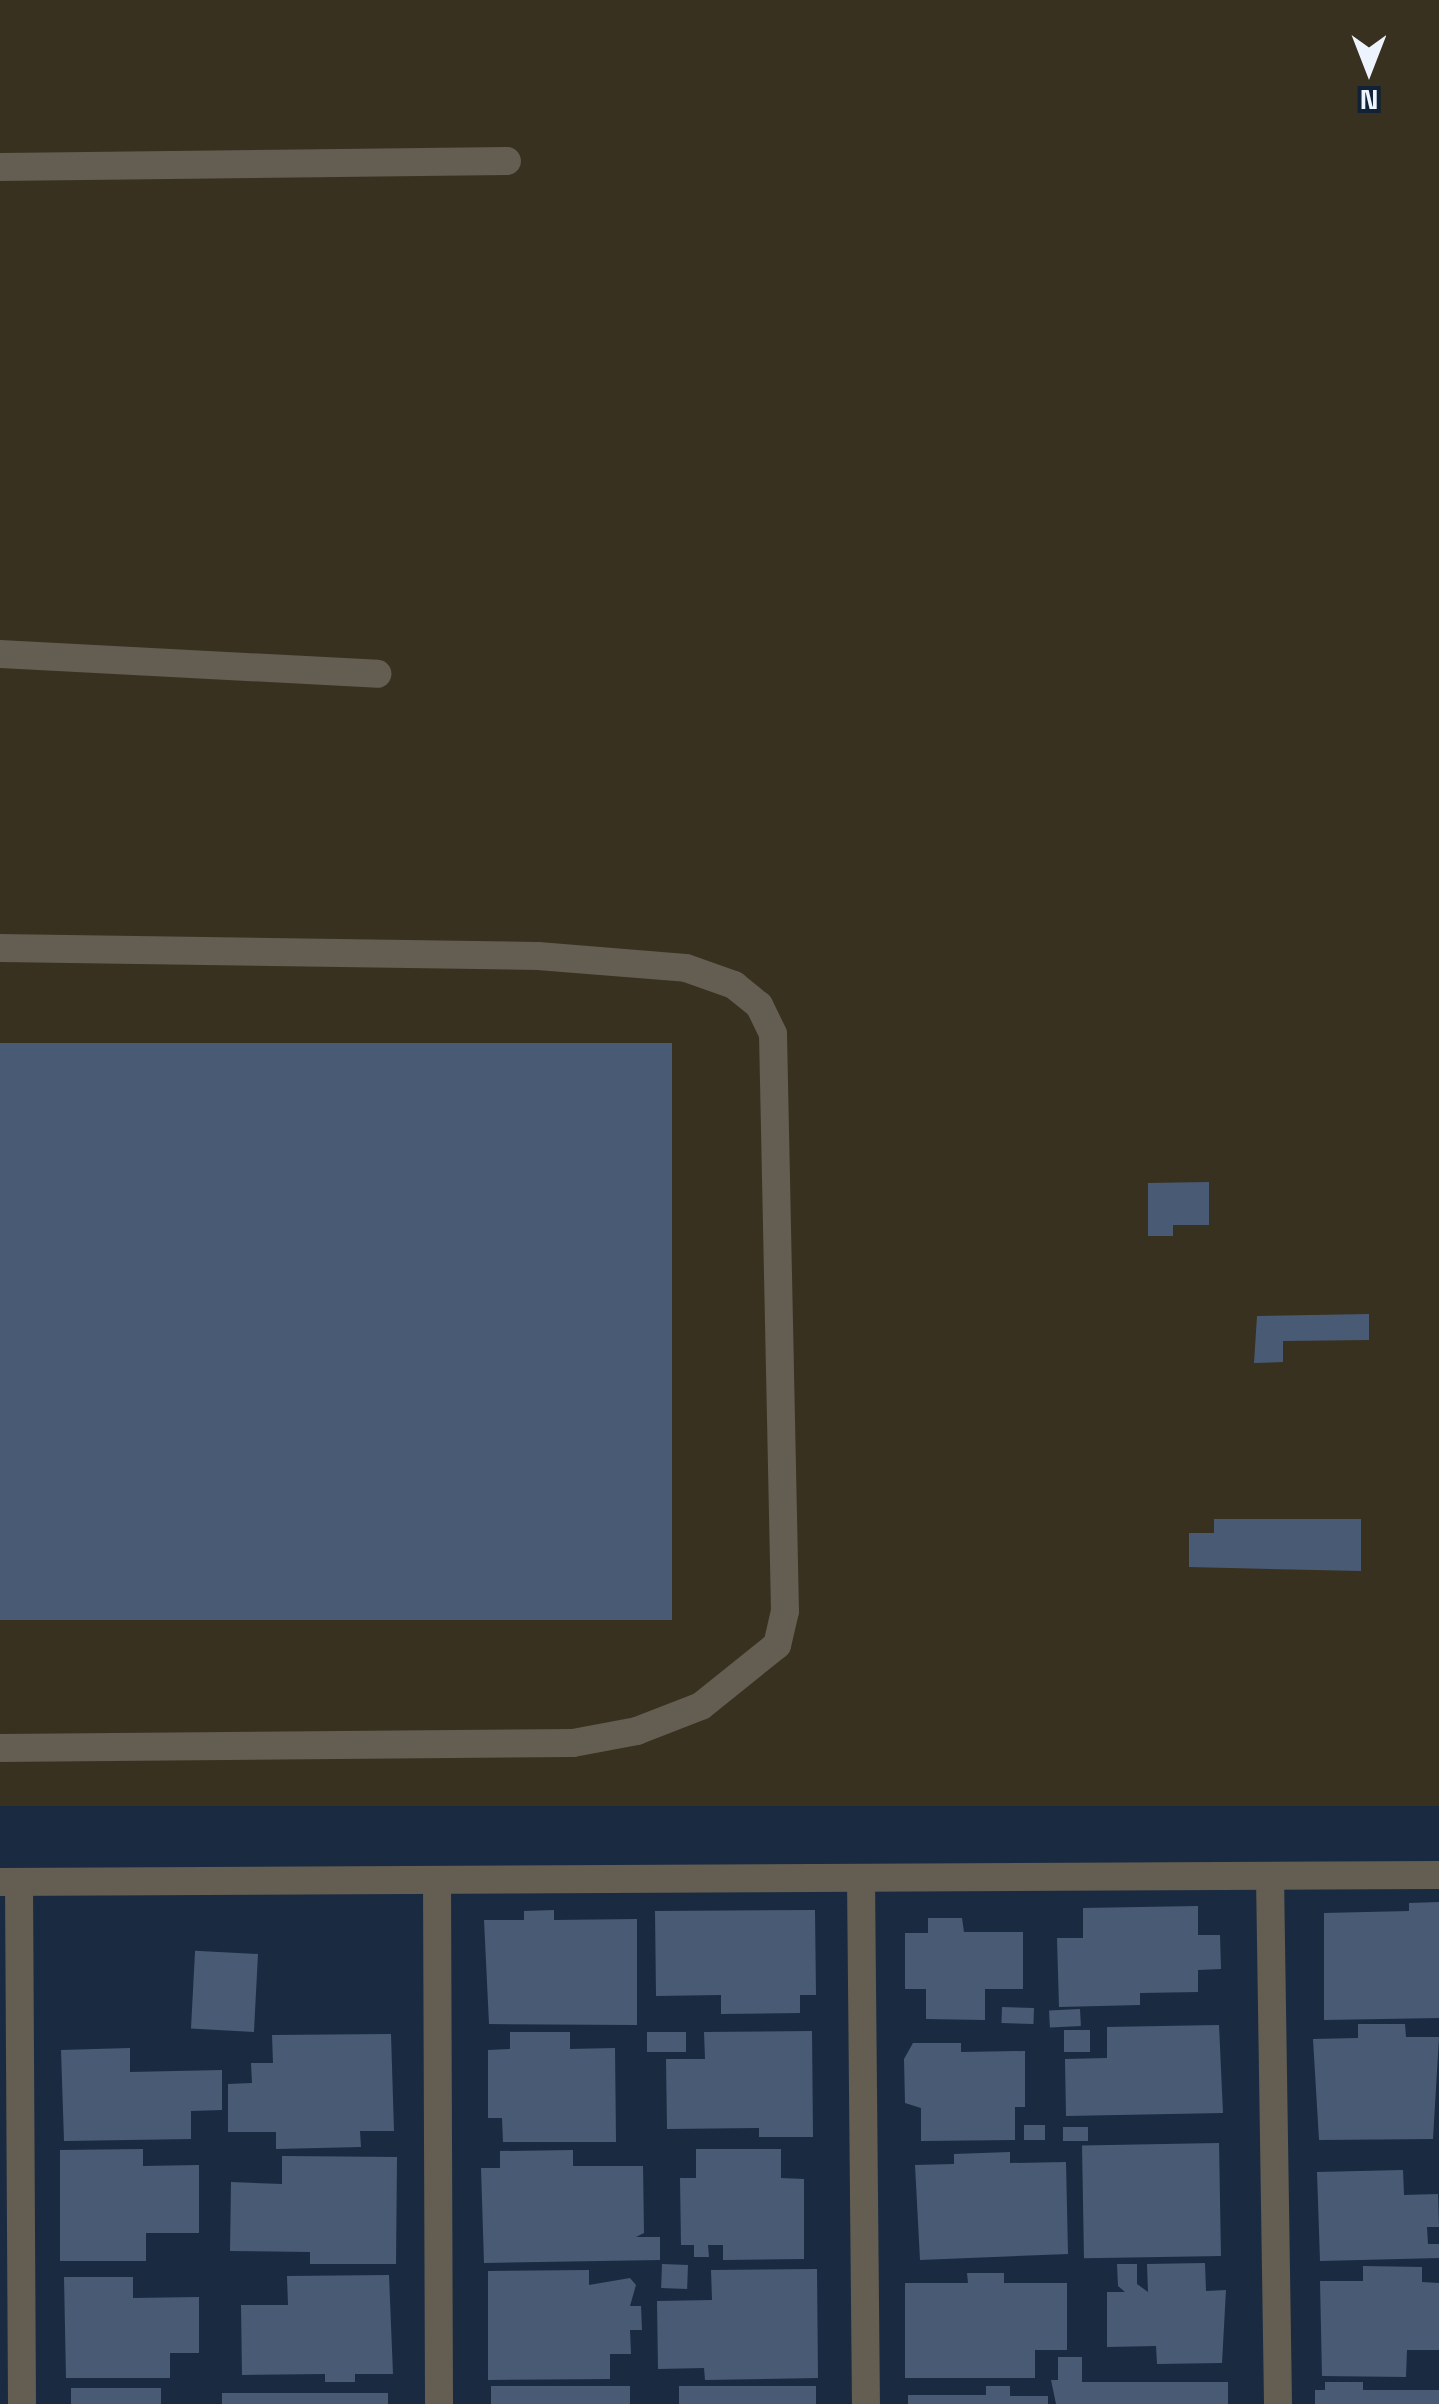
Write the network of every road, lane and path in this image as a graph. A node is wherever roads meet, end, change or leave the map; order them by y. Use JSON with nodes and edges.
{"nodes":[{"id":1,"x":507,"y":161,"type":"dead end"},
{"id":2,"x":0,"y":166,"type":"edge"},
{"id":3,"x":0,"y":654,"type":"edge"},
{"id":4,"x":377,"y":674,"type":"dead end"},
{"id":5,"x":0,"y":948,"type":"edge"},
{"id":6,"x":0,"y":1748,"type":"edge"},
{"id":7,"x":1439,"y":1875,"type":"edge"},
{"id":8,"x":1270,"y":1876,"type":"junction"},
{"id":9,"x":861,"y":1878,"type":"junction"},
{"id":10,"x":437,"y":1880,"type":"junction"},
{"id":11,"x":10,"y":1882,"type":"edge"},
{"id":12,"x":22,"y":2404,"type":"edge"},
{"id":13,"x":439,"y":2404,"type":"edge"},
{"id":14,"x":866,"y":2404,"type":"edge"},
{"id":15,"x":1278,"y":2404,"type":"edge"}],
"edges":[{"from":1,"to":2,"type":"lane"},
{"from":3,"to":4,"type":"lane"},
{"from":5,"to":6,"type":"lane"},
{"from":7,"to":8,"type":"lane"},
{"from":8,"to":9,"type":"lane"},
{"from":8,"to":15,"type":"lane"},
{"from":9,"to":10,"type":"lane"},
{"from":9,"to":14,"type":"lane"},
{"from":10,"to":11,"type":"lane"},
{"from":10,"to":13,"type":"lane"},
{"from":11,"to":12,"type":"lane"}]}
